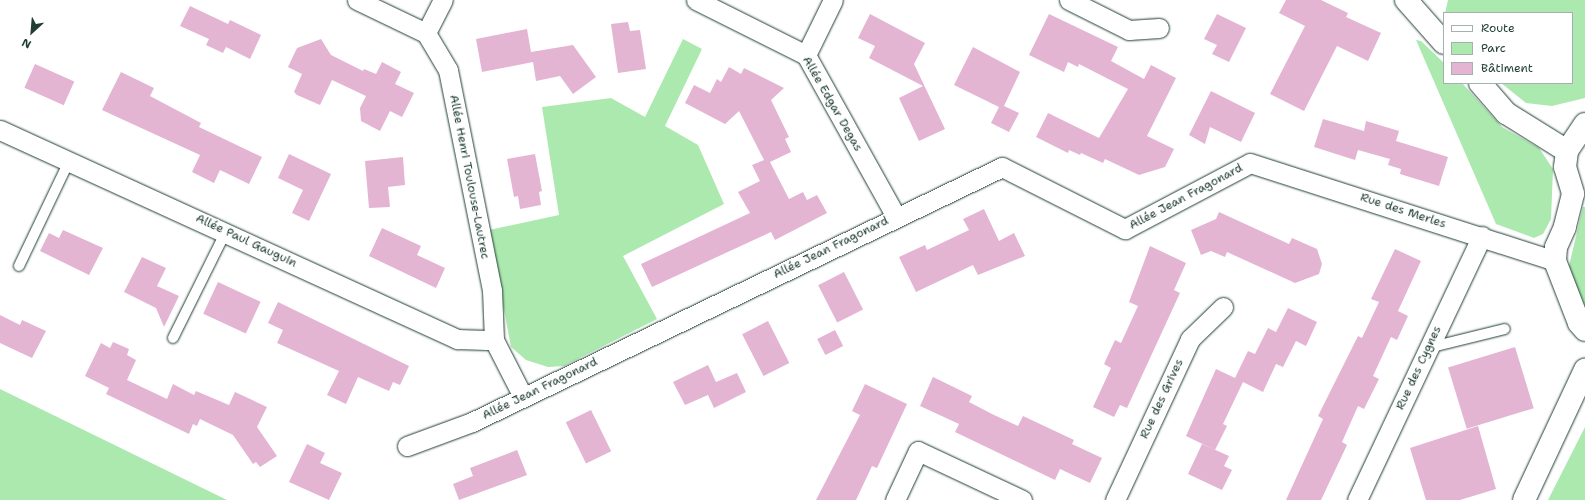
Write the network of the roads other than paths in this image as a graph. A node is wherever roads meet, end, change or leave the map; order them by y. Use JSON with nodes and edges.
{"nodes":[{"id":1,"x":357,"y":0,"type":"edge"},
{"id":2,"x":443,"y":0,"type":"edge"},
{"id":3,"x":696,"y":0,"type":"edge"},
{"id":4,"x":833,"y":0,"type":"edge"},
{"id":5,"x":1069,"y":0,"type":"edge"},
{"id":6,"x":1406,"y":0,"type":"edge"},
{"id":7,"x":1159,"y":28,"type":"dead end"},
{"id":8,"x":426,"y":33,"type":"junction"},
{"id":9,"x":1443,"y":42,"type":"edge"},
{"id":10,"x":806,"y":55,"type":"junction"},
{"id":11,"x":1481,"y":84,"type":"edge"},
{"id":12,"x":1585,"y":124,"type":"edge"},
{"id":13,"x":0,"y":130,"type":"edge"},
{"id":14,"x":1567,"y":150,"type":"junction"},
{"id":15,"x":69,"y":161,"type":"junction"},
{"id":16,"x":1250,"y":162,"type":"joint"},
{"id":17,"x":1579,"y":195,"type":"edge"},
{"id":18,"x":896,"y":217,"type":"junction"},
{"id":19,"x":226,"y":231,"type":"junction"},
{"id":20,"x":1482,"y":236,"type":"junction"},
{"id":21,"x":1555,"y":261,"type":"junction"},
{"id":22,"x":19,"y":266,"type":"dead end"},
{"id":23,"x":1223,"y":307,"type":"dead end"},
{"id":24,"x":1505,"y":329,"type":"dead end"},
{"id":25,"x":1585,"y":330,"type":"edge"},
{"id":26,"x":173,"y":338,"type":"dead end"},
{"id":27,"x":494,"y":340,"type":"junction"},
{"id":28,"x":1428,"y":348,"type":"junction"},
{"id":29,"x":1585,"y":370,"type":"edge"},
{"id":30,"x":523,"y":397,"type":"junction"},
{"id":31,"x":407,"y":446,"type":"dead end"},
{"id":32,"x":895,"y":500,"type":"edge"},
{"id":33,"x":1022,"y":500,"type":"edge"},
{"id":34,"x":1115,"y":500,"type":"edge"},
{"id":35,"x":1357,"y":500,"type":"edge"},
{"id":36,"x":1524,"y":500,"type":"edge"}],
"edges":[{"from":1,"to":8,"type":"street"},
{"from":2,"to":8,"type":"street"},
{"from":3,"to":10,"type":"street","name":"Allée Edgar Degas"},
{"from":4,"to":10,"type":"street"},
{"from":5,"to":7,"type":"street"},
{"from":6,"to":9,"type":"street"},
{"from":8,"to":27,"type":"street","name":"Allée Henri Toulouse-Lautrec"},
{"from":10,"to":18,"type":"street","name":"Allée Edgar Degas"},
{"from":11,"to":14,"type":"street"},
{"from":12,"to":14,"type":"street"},
{"from":13,"to":15,"type":"street","name":"Allée Paul Gauguin"},
{"from":14,"to":17,"type":"street"},
{"from":15,"to":19,"type":"street","name":"Allée Paul Gauguin"},
{"from":15,"to":22,"type":"lane"},
{"from":16,"to":18,"type":"street","name":"Allée Jean Fragonard"},
{"from":16,"to":20,"type":"street","name":"Rue des Merles"},
{"from":17,"to":21,"type":"street"},
{"from":18,"to":30,"type":"street","name":"Allée Jean Fragonard"},
{"from":19,"to":26,"type":"lane"},
{"from":19,"to":27,"type":"street","name":"Allée Paul Gauguin"},
{"from":20,"to":21,"type":"street","name":"Rue des Merles"},
{"from":20,"to":28,"type":"street","name":"Rue des Cygnes"},
{"from":21,"to":25,"type":"street"},
{"from":23,"to":34,"type":"street","name":"Rue des Grives"},
{"from":24,"to":28,"type":"lane"},
{"from":27,"to":30,"type":"street","name":"Allée Henri Toulouse-Lautrec"},
{"from":28,"to":35,"type":"street","name":"Rue des Cygnes"},
{"from":29,"to":36,"type":"street"},
{"from":30,"to":31,"type":"street","name":"Allée Jean Fragonard"},
{"from":32,"to":33,"type":"street"}]}
